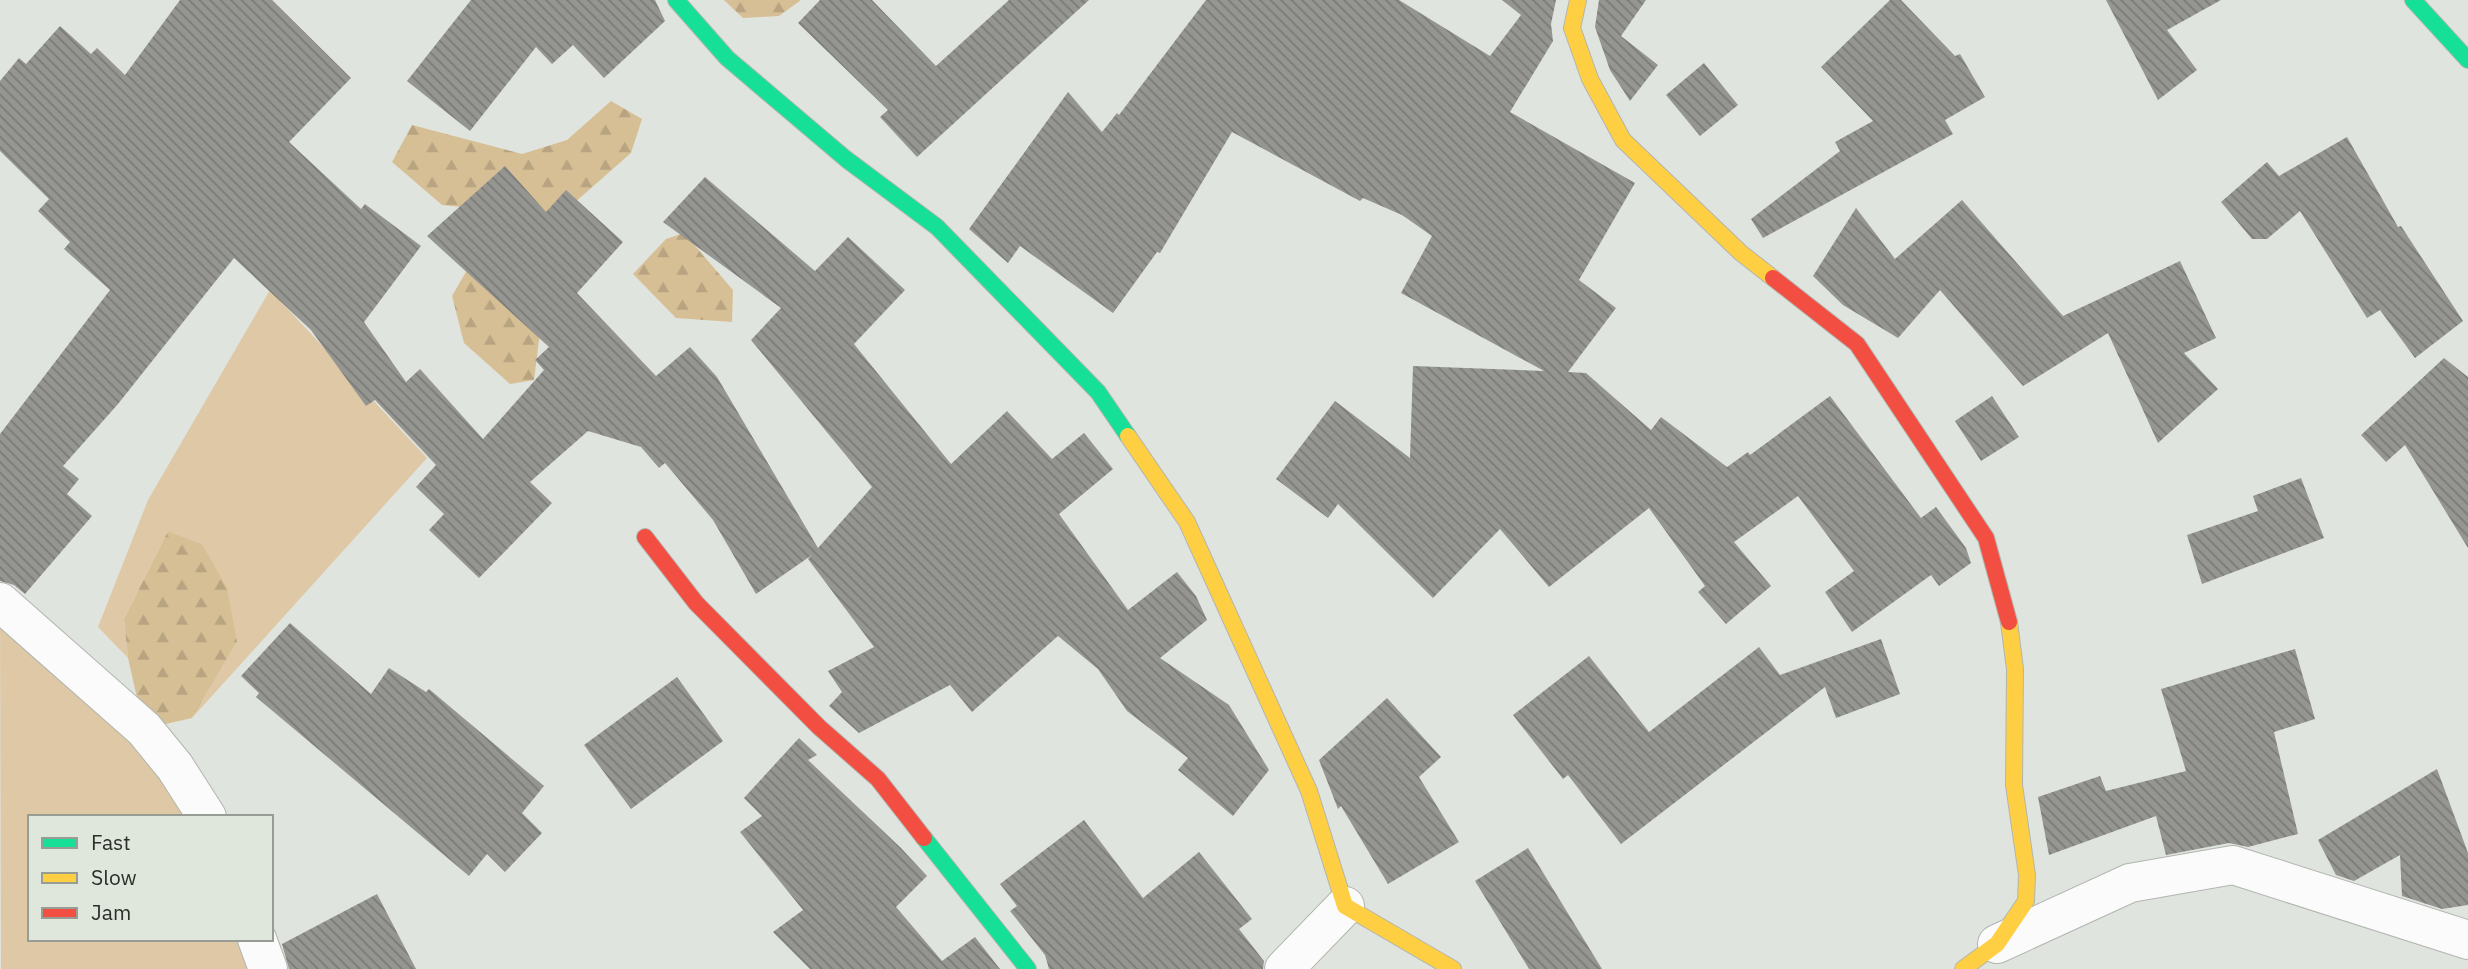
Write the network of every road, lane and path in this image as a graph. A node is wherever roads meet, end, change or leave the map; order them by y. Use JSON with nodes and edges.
{"nodes":[{"id":1,"x":676,"y":0,"type":"edge"},
{"id":2,"x":1578,"y":0,"type":"edge"},
{"id":3,"x":2413,"y":0,"type":"edge"},
{"id":4,"x":2468,"y":60,"type":"edge"},
{"id":5,"x":645,"y":537,"type":"dead end"},
{"id":6,"x":0,"y":601,"type":"edge"},
{"id":7,"x":206,"y":815,"type":"edge"},
{"id":8,"x":1345,"y":906,"type":"junction"},
{"id":9,"x":2468,"y":940,"type":"edge"},
{"id":10,"x":258,"y":941,"type":"edge"},
{"id":11,"x":1997,"y":944,"type":"junction"},
{"id":12,"x":268,"y":969,"type":"edge"},
{"id":13,"x":1028,"y":969,"type":"edge"},
{"id":14,"x":1284,"y":969,"type":"edge"},
{"id":15,"x":1453,"y":969,"type":"edge"},
{"id":16,"x":1963,"y":969,"type":"edge"}],
"edges":[{"from":1,"to":8,"type":"street"},
{"from":2,"to":11,"type":"street"},
{"from":3,"to":4,"type":"street"},
{"from":5,"to":13,"type":"street"},
{"from":6,"to":7,"type":"street"},
{"from":8,"to":14,"type":"street"},
{"from":8,"to":15,"type":"street"},
{"from":9,"to":11,"type":"street"},
{"from":10,"to":12,"type":"street"},
{"from":11,"to":16,"type":"street"}]}
